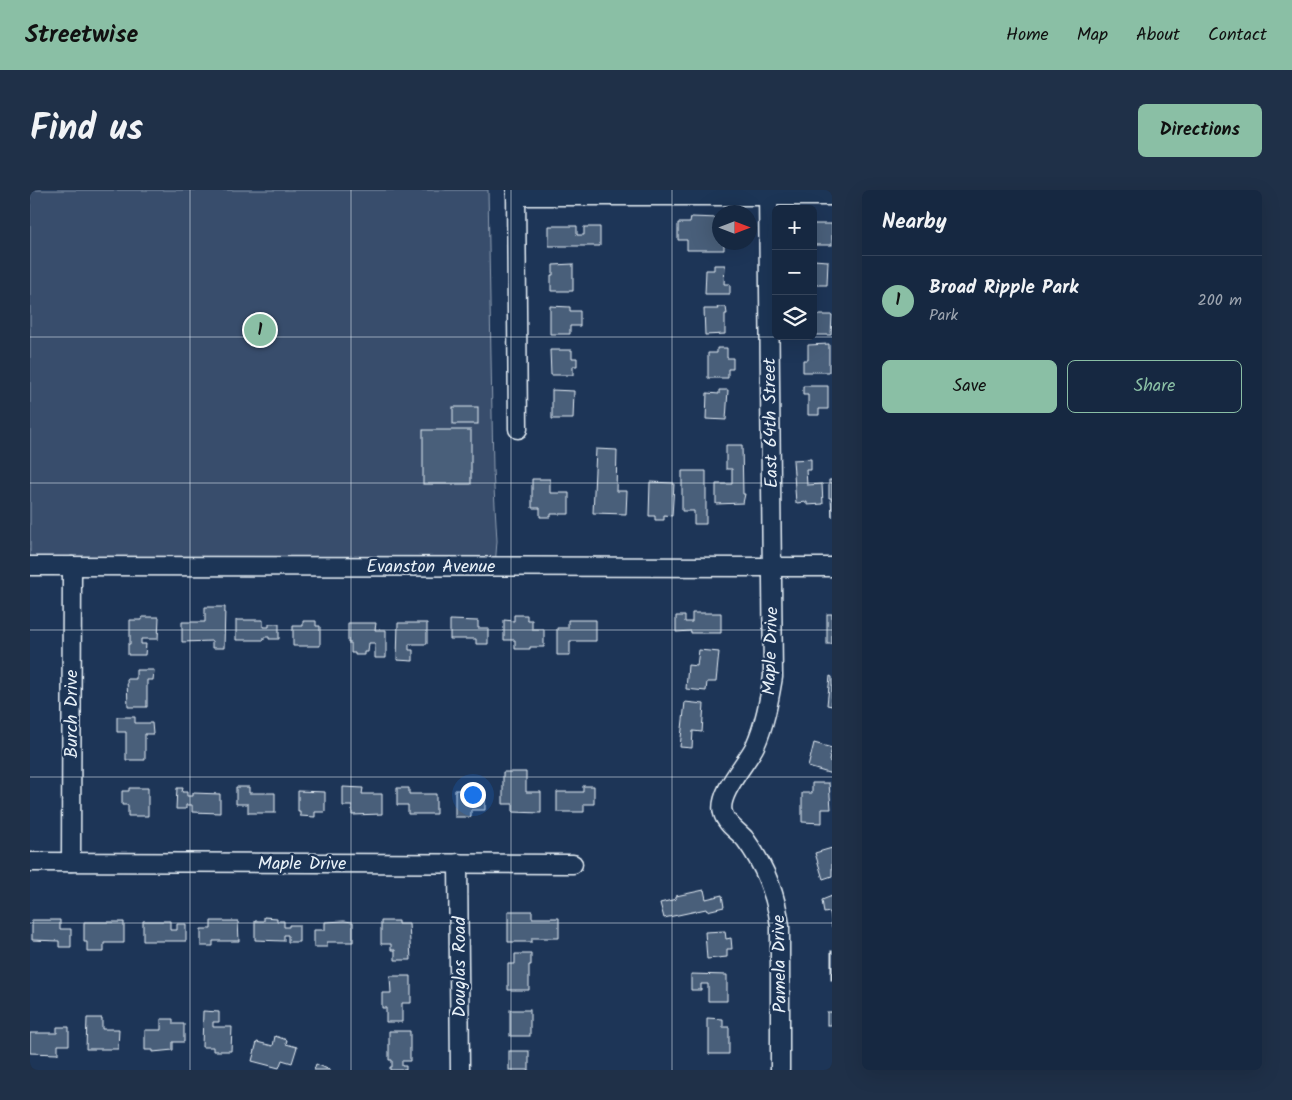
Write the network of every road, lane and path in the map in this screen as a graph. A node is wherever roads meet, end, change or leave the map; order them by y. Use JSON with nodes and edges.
{"nodes":[{"id":1,"x":516,"y":193,"type":"edge"},
{"id":2,"x":768,"y":193,"type":"edge"},
{"id":3,"x":832,"y":196,"type":"edge"},
{"id":4,"x":518,"y":429,"type":"dead end"},
{"id":5,"x":30,"y":566,"type":"edge"},
{"id":6,"x":72,"y":566,"type":"junction"},
{"id":7,"x":772,"y":567,"type":"junction"},
{"id":8,"x":832,"y":567,"type":"edge"},
{"id":9,"x":723,"y":814,"type":"joint"},
{"id":10,"x":30,"y":862,"type":"edge"},
{"id":11,"x":70,"y":862,"type":"junction"},
{"id":12,"x":458,"y":863,"type":"junction"},
{"id":13,"x":573,"y":864,"type":"dead end"},
{"id":14,"x":460,"y":1070,"type":"edge"},
{"id":15,"x":780,"y":1070,"type":"edge"}],
"edges":[{"from":1,"to":2,"type":"street"},
{"from":1,"to":4,"type":"street"},
{"from":2,"to":3,"type":"street"},
{"from":2,"to":7,"type":"street","name":"East 64th Street"},
{"from":5,"to":6,"type":"street","name":"Evanston Avenue"},
{"from":6,"to":7,"type":"street","name":"Evanston Avenue"},
{"from":6,"to":11,"type":"street","name":"Burch Drive"},
{"from":7,"to":8,"type":"street","name":"Evanston Avenue"},
{"from":7,"to":9,"type":"street","name":"Maple Drive"},
{"from":9,"to":15,"type":"street","name":"Pamela Drive"},
{"from":10,"to":11,"type":"street","name":"Maple Drive"},
{"from":11,"to":12,"type":"street","name":"Maple Drive"},
{"from":12,"to":13,"type":"street","name":"Maple Drive"},
{"from":12,"to":14,"type":"street","name":"Douglas Road"}]}
